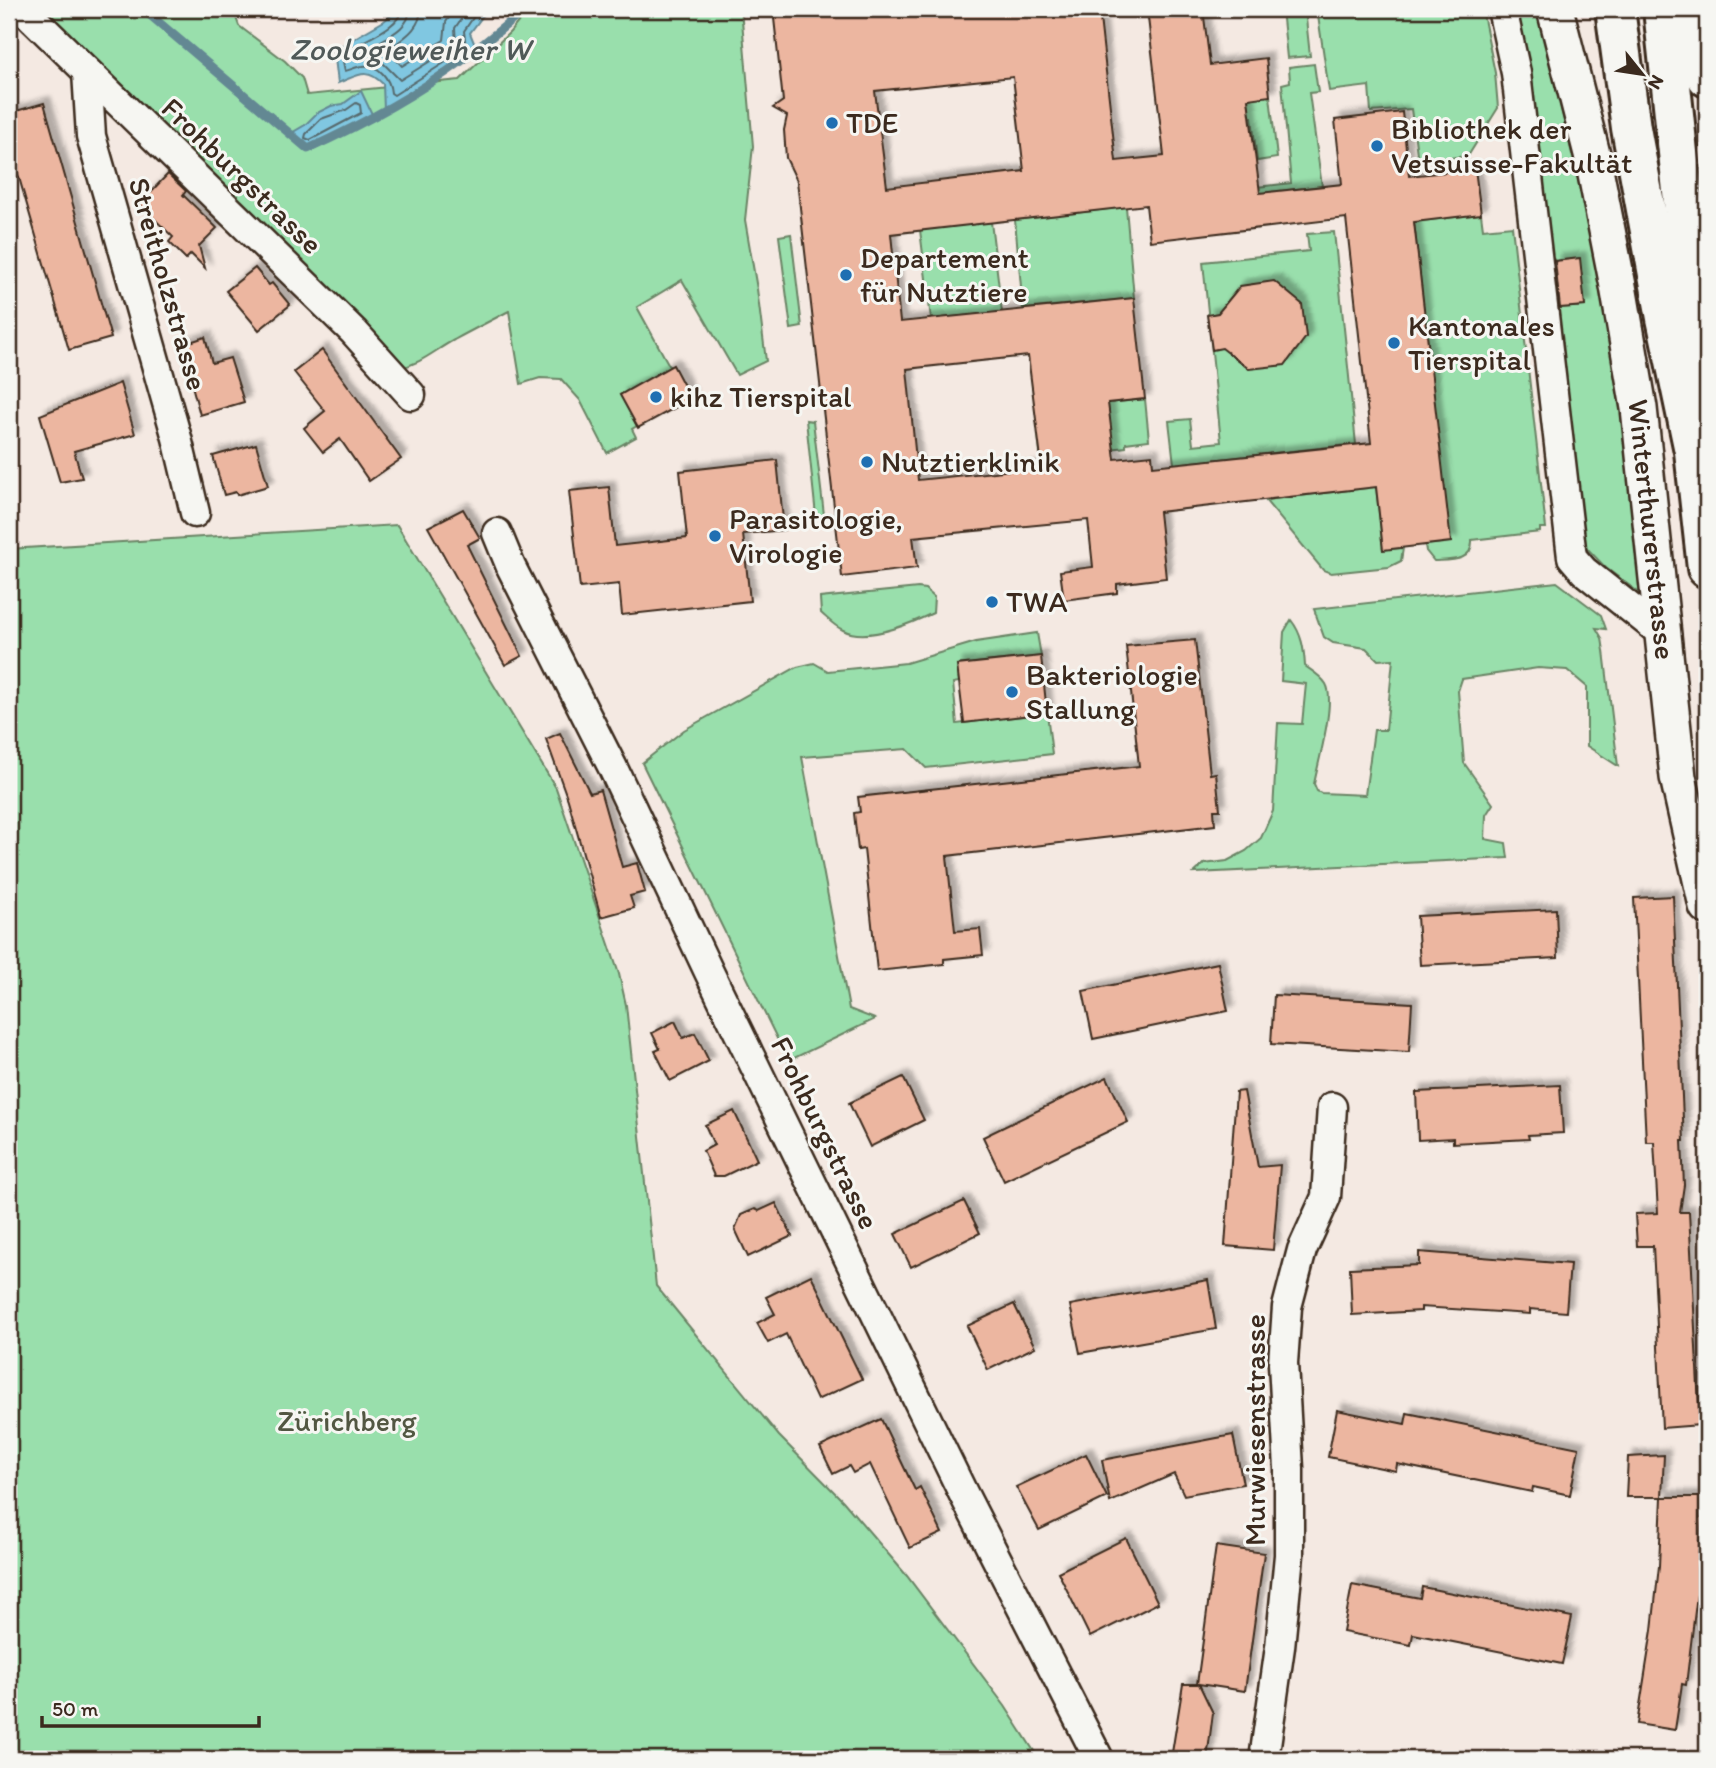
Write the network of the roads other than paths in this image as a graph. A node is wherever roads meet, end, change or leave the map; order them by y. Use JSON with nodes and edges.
{"nodes":[{"id":1,"x":23,"y":9,"type":"edge"},
{"id":2,"x":1502,"y":9,"type":"edge"},
{"id":3,"x":1555,"y":9,"type":"edge"},
{"id":4,"x":1575,"y":9,"type":"edge"},
{"id":5,"x":1615,"y":9,"type":"edge"},
{"id":6,"x":1663,"y":9,"type":"edge"},
{"id":7,"x":1698,"y":9,"type":"edge"},
{"id":8,"x":87,"y":72,"type":"junction"},
{"id":9,"x":1707,"y":77,"type":"edge"},
{"id":10,"x":1592,"y":154,"type":"junction"},
{"id":11,"x":411,"y":395,"type":"dead end"},
{"id":12,"x":1694,"y":451,"type":"junction"},
{"id":13,"x":195,"y":513,"type":"dead end"},
{"id":14,"x":497,"y":533,"type":"dead end"},
{"id":15,"x":1707,"y":568,"type":"edge"},
{"id":16,"x":1663,"y":634,"type":"junction"},
{"id":17,"x":1699,"y":846,"type":"edge"},
{"id":18,"x":1707,"y":906,"type":"edge"},
{"id":19,"x":1332,"y":1107,"type":"dead end"},
{"id":20,"x":1099,"y":1759,"type":"edge"},
{"id":21,"x":1264,"y":1759,"type":"edge"}],
"edges":[{"from":1,"to":8,"type":"street","name":"Frohburgstrasse"},
{"from":2,"to":16,"type":"street"},
{"from":3,"to":10,"type":"main road"},
{"from":4,"to":10,"type":"main road"},
{"from":5,"to":12,"type":"highway"},
{"from":6,"to":12,"type":"highway"},
{"from":7,"to":9,"type":"highway"},
{"from":8,"to":11,"type":"street","name":"Frohburgstrasse"},
{"from":8,"to":13,"type":"street","name":"Streitholzstrasse"},
{"from":10,"to":16,"type":"main road","name":"Winterthurerstrasse"},
{"from":12,"to":15,"type":"highway"},
{"from":14,"to":20,"type":"street","name":"Frohburgstrasse"},
{"from":16,"to":17,"type":"main road","name":"Winterthurerstrasse"},
{"from":17,"to":18,"type":"main road","name":"Winterthurerstrasse"},
{"from":19,"to":21,"type":"street","name":"Murwiesenstrasse"}]}
